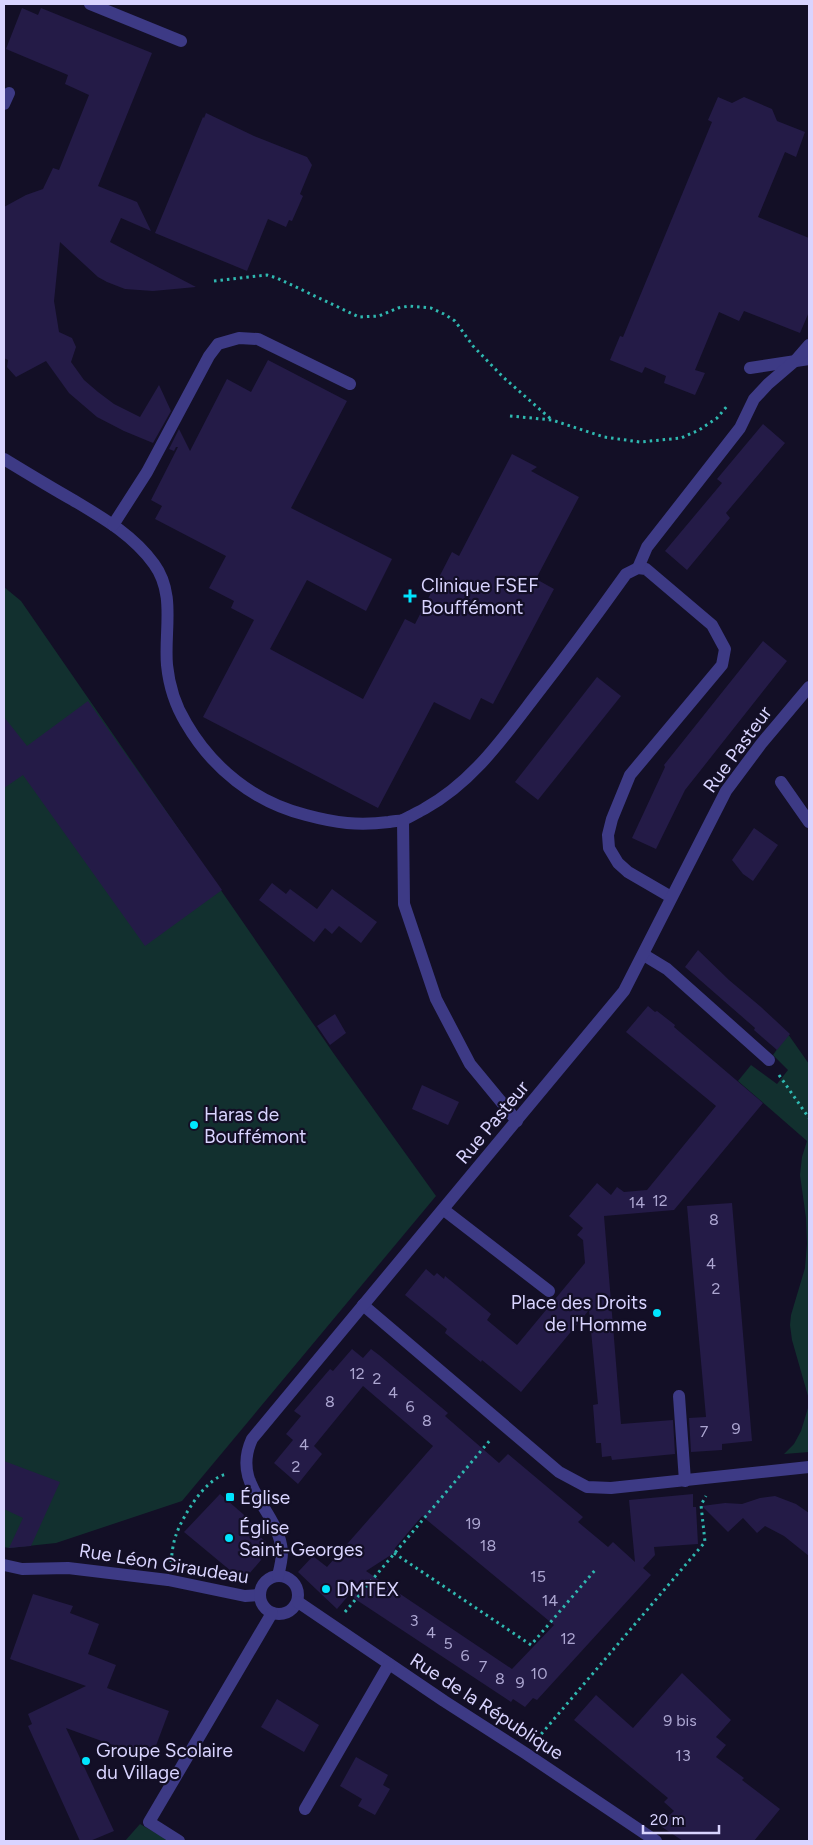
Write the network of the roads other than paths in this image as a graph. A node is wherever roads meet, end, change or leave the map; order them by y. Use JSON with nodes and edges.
{"nodes":[{"id":1,"x":90,"y":4,"type":"edge"},
{"id":2,"x":181,"y":41,"type":"dead end"},
{"id":3,"x":809,"y":345,"type":"edge"},
{"id":4,"x":803,"y":359,"type":"edge"},
{"id":5,"x":750,"y":368,"type":"dead end"},
{"id":6,"x":350,"y":384,"type":"dead end"},
{"id":7,"x":4,"y":459,"type":"edge"},
{"id":8,"x":113,"y":525,"type":"junction"},
{"id":9,"x":638,"y":568,"type":"junction"},
{"id":10,"x":809,"y":687,"type":"edge"},
{"id":11,"x":781,"y":782,"type":"dead end"},
{"id":12,"x":403,"y":820,"type":"junction"},
{"id":13,"x":809,"y":822,"type":"edge"},
{"id":14,"x":671,"y":897,"type":"junction"},
{"id":15,"x":644,"y":954,"type":"junction"},
{"id":16,"x":769,"y":1060,"type":"road end"},
{"id":17,"x":517,"y":1121,"type":"junction"},
{"id":18,"x":444,"y":1210,"type":"junction"},
{"id":19,"x":549,"y":1291,"type":"dead end"},
{"id":20,"x":363,"y":1306,"type":"junction"},
{"id":21,"x":679,"y":1396,"type":"dead end"},
{"id":22,"x":809,"y":1467,"type":"edge"},
{"id":23,"x":685,"y":1481,"type":"junction"},
{"id":24,"x":4,"y":1566,"type":"edge"},
{"id":25,"x":278,"y":1576,"type":"junction"},
{"id":26,"x":260,"y":1596,"type":"junction"},
{"id":27,"x":298,"y":1602,"type":"junction"},
{"id":28,"x":272,"y":1613,"type":"junction"},
{"id":29,"x":390,"y":1664,"type":"junction"},
{"id":30,"x":305,"y":1808,"type":"dead end"},
{"id":31,"x":179,"y":1841,"type":"edge"},
{"id":32,"x":656,"y":1841,"type":"edge"}],
"edges":[{"from":1,"to":2,"type":"street"},
{"from":3,"to":4,"type":"street"},
{"from":4,"to":5,"type":"street"},
{"from":4,"to":9,"type":"street"},
{"from":6,"to":8,"type":"street"},
{"from":7,"to":8,"type":"street"},
{"from":8,"to":12,"type":"street"},
{"from":9,"to":12,"type":"street"},
{"from":9,"to":14,"type":"street"},
{"from":10,"to":14,"type":"street","name":"Rue Pasteur"},
{"from":11,"to":13,"type":"street"},
{"from":12,"to":17,"type":"street"},
{"from":14,"to":15,"type":"street","name":"Rue Pasteur"},
{"from":15,"to":16,"type":"street"},
{"from":15,"to":17,"type":"street","name":"Rue Pasteur"},
{"from":17,"to":18,"type":"street","name":"Rue Pasteur"},
{"from":18,"to":19,"type":"street"},
{"from":18,"to":20,"type":"street","name":"Rue Pasteur"},
{"from":20,"to":23,"type":"street"},
{"from":20,"to":25,"type":"street","name":"Rue Pasteur"},
{"from":21,"to":23,"type":"street"},
{"from":22,"to":23,"type":"street"},
{"from":24,"to":26,"type":"street","name":"Rue Léon Giraudeau"},
{"from":25,"to":26,"type":"street"},
{"from":25,"to":27,"type":"street"},
{"from":26,"to":28,"type":"street"},
{"from":27,"to":28,"type":"street"},
{"from":27,"to":29,"type":"street","name":"Rue de la République"},
{"from":28,"to":31,"type":"street"},
{"from":29,"to":30,"type":"street"},
{"from":29,"to":32,"type":"street","name":"Rue de la République"}]}
